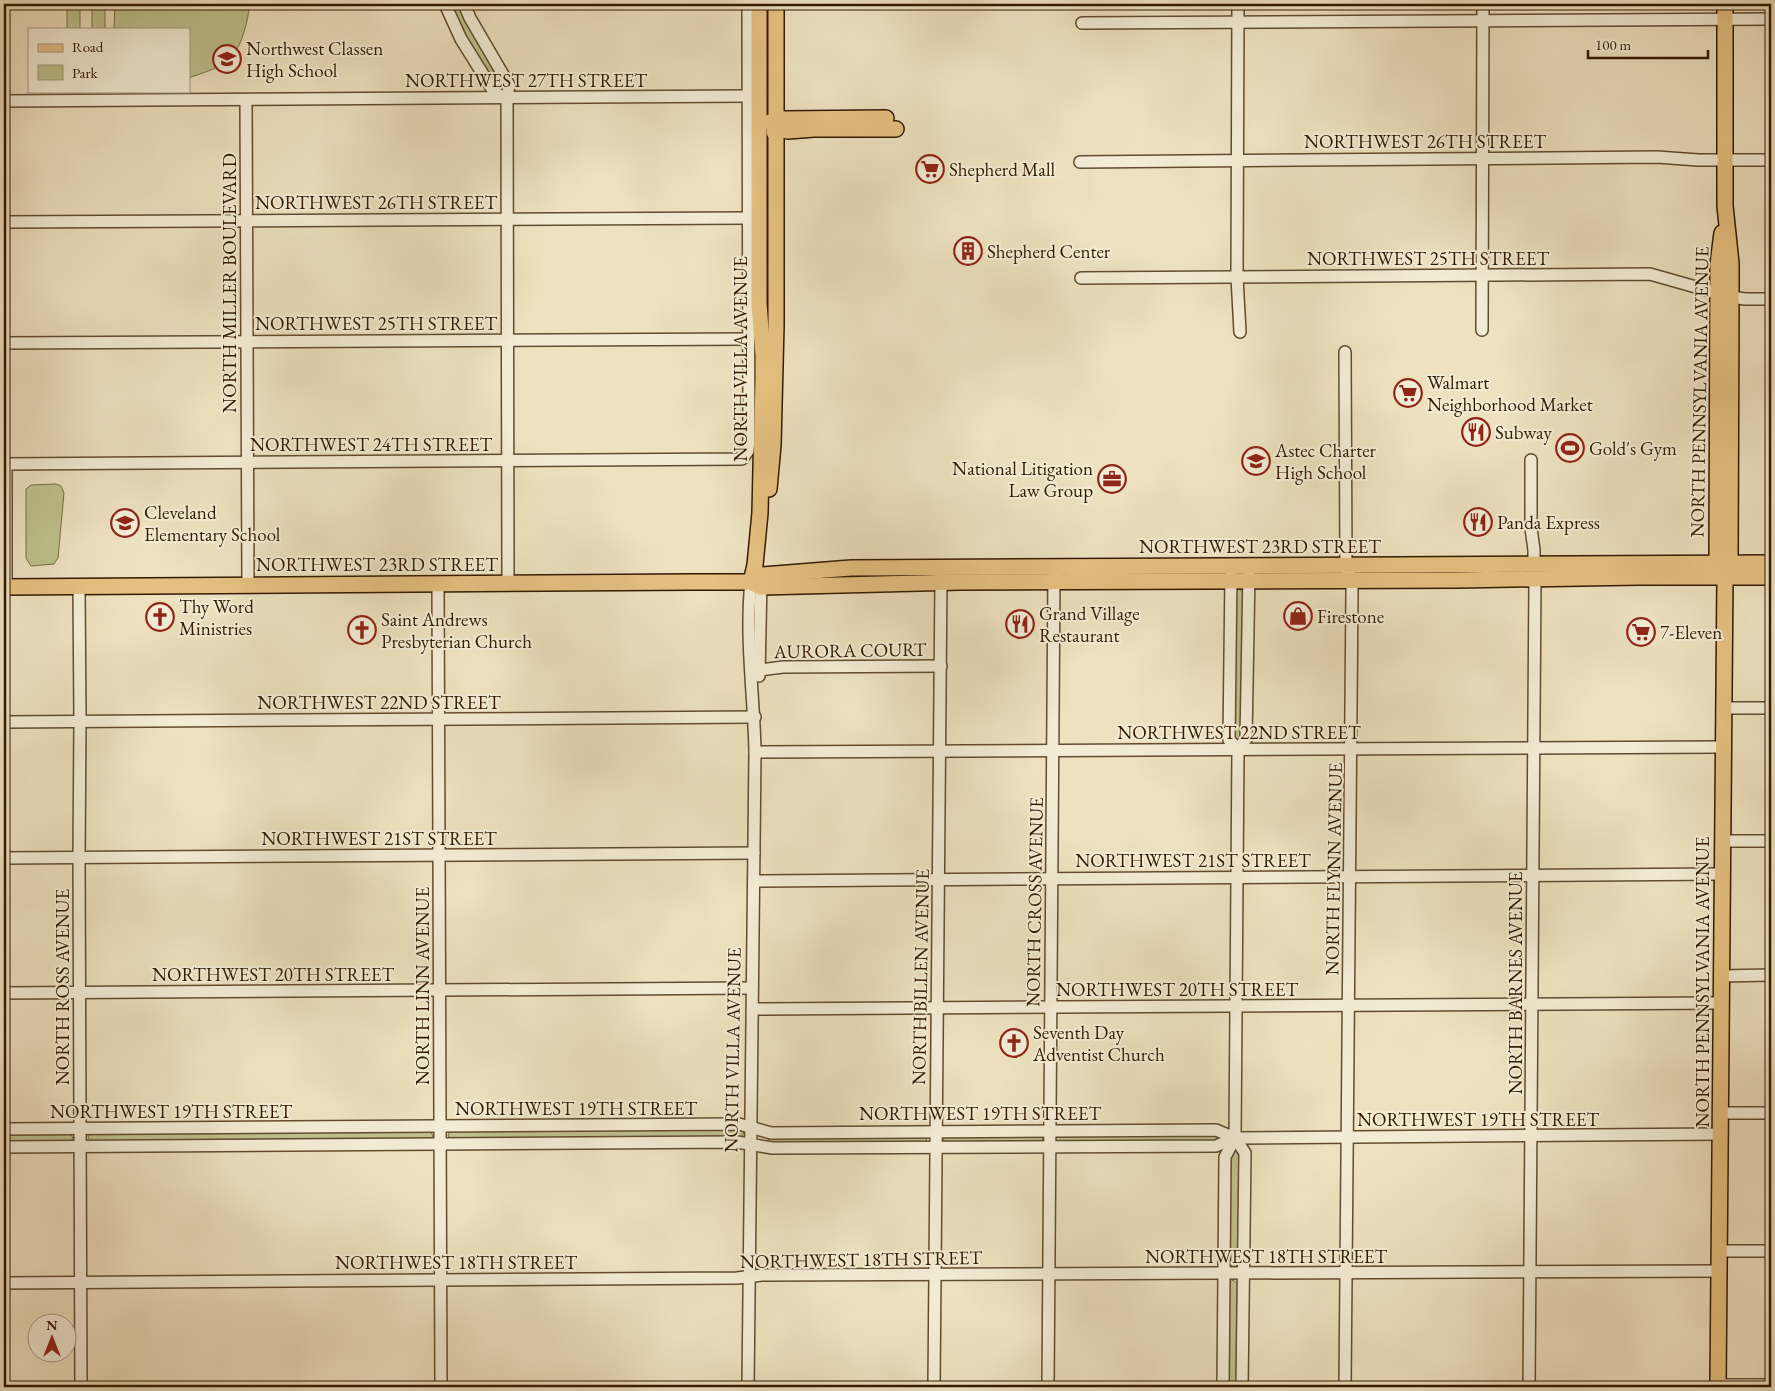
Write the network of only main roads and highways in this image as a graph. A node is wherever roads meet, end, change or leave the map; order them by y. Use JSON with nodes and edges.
{"nodes":[{"id":1,"x":759,"y":4,"type":"edge"},
{"id":2,"x":776,"y":4,"type":"edge"},
{"id":3,"x":1725,"y":4,"type":"edge"},
{"id":4,"x":754,"y":101,"type":"junction"},
{"id":5,"x":891,"y":123,"type":"dead end"},
{"id":6,"x":776,"y":129,"type":"junction"},
{"id":7,"x":760,"y":159,"type":"junction"},
{"id":8,"x":759,"y":303,"type":"junction"},
{"id":9,"x":775,"y":321,"type":"junction"},
{"id":10,"x":763,"y":355,"type":"junction"},
{"id":11,"x":1771,"y":564,"type":"edge"},
{"id":12,"x":976,"y":567,"type":"junction"},
{"id":13,"x":850,"y":568,"type":"junction"},
{"id":14,"x":894,"y":568,"type":"junction"},
{"id":15,"x":1724,"y":568,"type":"junction"},
{"id":16,"x":1535,"y":572,"type":"junction"},
{"id":17,"x":1249,"y":573,"type":"junction"},
{"id":18,"x":1412,"y":573,"type":"junction"},
{"id":19,"x":1458,"y":573,"type":"junction"},
{"id":20,"x":1054,"y":574,"type":"junction"},
{"id":21,"x":941,"y":575,"type":"junction"},
{"id":22,"x":1771,"y":577,"type":"edge"},
{"id":23,"x":812,"y":578,"type":"junction"},
{"id":24,"x":758,"y":581,"type":"junction"},
{"id":25,"x":960,"y":582,"type":"junction"},
{"id":26,"x":1008,"y":582,"type":"junction"},
{"id":27,"x":894,"y":584,"type":"junction"},
{"id":28,"x":852,"y":585,"type":"junction"},
{"id":29,"x":5,"y":587,"type":"edge"},
{"id":30,"x":1718,"y":1386,"type":"edge"}],
"edges":[{"from":1,"to":4,"type":"main road","name":"NORTH VILLA AVENUE"},
{"from":2,"to":6,"type":"main road","name":"NORTH VILLA AVENUE"},
{"from":3,"to":15,"type":"main road","name":"NORTH PENNSYLVANIA AVENUE"},
{"from":4,"to":6,"type":"main road"},
{"from":4,"to":7,"type":"main road","name":"NORTH VILLA AVENUE"},
{"from":5,"to":6,"type":"main road"},
{"from":6,"to":7,"type":"main road"},
{"from":6,"to":9,"type":"main road","name":"NORTH VILLA AVENUE"},
{"from":7,"to":8,"type":"main road","name":"NORTH VILLA AVENUE"},
{"from":8,"to":9,"type":"main road"},
{"from":8,"to":10,"type":"main road","name":"NORTH VILLA AVENUE"},
{"from":9,"to":10,"type":"main road"},
{"from":9,"to":24,"type":"main road","name":"NORTH VILLA AVENUE"},
{"from":10,"to":24,"type":"main road","name":"NORTH VILLA AVENUE"},
{"from":11,"to":15,"type":"main road","name":"NORTHWEST 23RD STREET"},
{"from":12,"to":20,"type":"main road","name":"NORTHWEST 23RD STREET"},
{"from":12,"to":21,"type":"main road","name":"NORTHWEST 23RD STREET"},
{"from":12,"to":25,"type":"main road"},
{"from":12,"to":26,"type":"main road"},
{"from":13,"to":14,"type":"main road","name":"NORTHWEST 23RD STREET"},
{"from":13,"to":23,"type":"main road","name":"NORTHWEST 23RD STREET"},
{"from":13,"to":28,"type":"main road"},
{"from":14,"to":21,"type":"main road","name":"NORTHWEST 23RD STREET"},
{"from":14,"to":27,"type":"main road"},
{"from":15,"to":16,"type":"main road","name":"NORTHWEST 23RD STREET"},
{"from":15,"to":16,"type":"main road","name":"NORTHWEST 23RD STREET"},
{"from":15,"to":22,"type":"main road","name":"NORTHWEST 23RD STREET"},
{"from":15,"to":30,"type":"main road","name":"NORTH PENNSYLVANIA AVENUE"},
{"from":16,"to":19,"type":"main road","name":"NORTHWEST 23RD STREET"},
{"from":16,"to":19,"type":"main road","name":"NORTHWEST 23RD STREET"},
{"from":17,"to":18,"type":"main road","name":"NORTHWEST 23RD STREET"},
{"from":17,"to":18,"type":"main road","name":"NORTHWEST 23RD STREET"},
{"from":17,"to":20,"type":"main road","name":"NORTHWEST 23RD STREET"},
{"from":18,"to":19,"type":"main road","name":"NORTHWEST 23RD STREET"},
{"from":20,"to":26,"type":"main road","name":"NORTHWEST 23RD STREET"},
{"from":21,"to":25,"type":"main road","name":"NORTHWEST 23RD STREET"},
{"from":21,"to":27,"type":"main road","name":"NORTHWEST 23RD STREET"},
{"from":23,"to":24,"type":"main road","name":"NORTHWEST 23RD STREET"},
{"from":23,"to":28,"type":"main road","name":"NORTHWEST 23RD STREET"},
{"from":24,"to":29,"type":"main road","name":"NORTHWEST 23RD STREET"},
{"from":25,"to":26,"type":"main road","name":"NORTHWEST 23RD STREET"},
{"from":27,"to":28,"type":"main road","name":"NORTHWEST 23RD STREET"}]}
